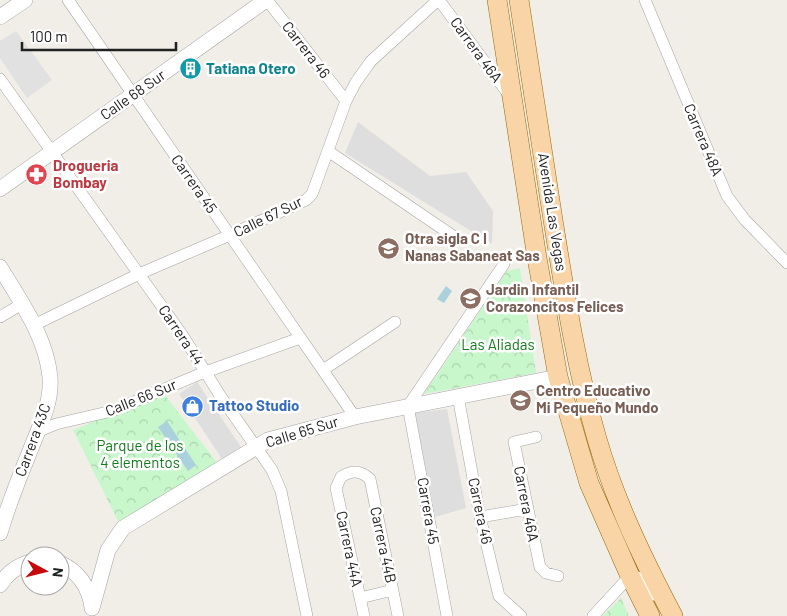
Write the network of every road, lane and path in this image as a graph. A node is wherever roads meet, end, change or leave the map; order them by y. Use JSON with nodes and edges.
{"nodes":[{"id":1,"x":25,"y":0,"type":"edge"},
{"id":2,"x":68,"y":0,"type":"edge"},
{"id":3,"x":266,"y":0,"type":"edge"},
{"id":4,"x":438,"y":0,"type":"edge"},
{"id":5,"x":497,"y":0,"type":"edge"},
{"id":6,"x":519,"y":0,"type":"edge"},
{"id":7,"x":645,"y":0,"type":"edge"},
{"id":8,"x":0,"y":17,"type":"edge"},
{"id":9,"x":0,"y":79,"type":"edge"},
{"id":10,"x":133,"y":95,"type":"junction"},
{"id":11,"x":512,"y":100,"type":"junction"},
{"id":12,"x":346,"y":101,"type":"junction"},
{"id":13,"x":53,"y":152,"type":"junction"},
{"id":14,"x":328,"y":152,"type":"junction"},
{"id":15,"x":0,"y":190,"type":"edge"},
{"id":16,"x":230,"y":236,"type":"junction"},
{"id":17,"x":459,"y":240,"type":"dead end"},
{"id":18,"x":787,"y":263,"type":"edge"},
{"id":19,"x":504,"y":264,"type":"dead end"},
{"id":20,"x":0,"y":266,"type":"edge"},
{"id":21,"x":139,"y":274,"type":"junction"},
{"id":22,"x":22,"y":304,"type":"junction"},
{"id":23,"x":0,"y":317,"type":"edge"},
{"id":24,"x":395,"y":322,"type":"dead end"},
{"id":25,"x":34,"y":324,"type":"junction"},
{"id":26,"x":300,"y":338,"type":"junction"},
{"id":27,"x":323,"y":370,"type":"junction"},
{"id":28,"x":206,"y":372,"type":"junction"},
{"id":29,"x":558,"y":377,"type":"junction"},
{"id":30,"x":458,"y":396,"type":"junction"},
{"id":31,"x":408,"y":406,"type":"junction"},
{"id":32,"x":355,"y":417,"type":"junction"},
{"id":33,"x":37,"y":432,"type":"junction"},
{"id":34,"x":536,"y":437,"type":"dead end"},
{"id":35,"x":256,"y":447,"type":"junction"},
{"id":36,"x":338,"y":482,"type":"joint"},
{"id":37,"x":4,"y":500,"type":"edge"},
{"id":38,"x":527,"y":509,"type":"junction"},
{"id":39,"x":480,"y":517,"type":"junction"},
{"id":40,"x":0,"y":534,"type":"edge"},
{"id":41,"x":20,"y":565,"type":"edge"},
{"id":42,"x":70,"y":569,"type":"edge"},
{"id":43,"x":558,"y":576,"type":"dead end"},
{"id":44,"x":630,"y":576,"type":"junction"},
{"id":45,"x":0,"y":585,"type":"edge"},
{"id":46,"x":393,"y":590,"type":"junction"},
{"id":47,"x":360,"y":598,"type":"junction"},
{"id":48,"x":92,"y":612,"type":"edge"},
{"id":49,"x":307,"y":616,"type":"edge"},
{"id":50,"x":364,"y":616,"type":"edge"},
{"id":51,"x":398,"y":616,"type":"edge"},
{"id":52,"x":447,"y":616,"type":"edge"},
{"id":53,"x":521,"y":616,"type":"edge"},
{"id":54,"x":593,"y":616,"type":"edge"},
{"id":55,"x":650,"y":616,"type":"edge"},
{"id":56,"x":665,"y":616,"type":"edge"},
{"id":57,"x":673,"y":616,"type":"edge"}],
"edges":[{"from":1,"to":8,"type":"street"},
{"from":2,"to":10,"type":"street","name":"Carrera 45"},
{"from":3,"to":10,"type":"street","name":"Calle 68 Sur"},
{"from":3,"to":12,"type":"street","name":"Carrera 46"},
{"from":4,"to":11,"type":"street","name":"Carrera 46A"},
{"from":4,"to":12,"type":"street","name":"Calle 67 Sur"},
{"from":5,"to":11,"type":"main road","name":"Avenida Las Vegas"},
{"from":6,"to":57,"type":"main road","name":"Avenida Las Vegas"},
{"from":7,"to":18,"type":"street","name":"Carrera 48A"},
{"from":9,"to":13,"type":"street","name":"Carrera 44"},
{"from":10,"to":13,"type":"street","name":"Calle 68 Sur"},
{"from":10,"to":16,"type":"street","name":"Carrera 45"},
{"from":11,"to":29,"type":"main road","name":"Avenida Las Vegas"},
{"from":12,"to":14,"type":"street","name":"Calle 67 Sur"},
{"from":13,"to":15,"type":"street","name":"Calle 68 Sur"},
{"from":13,"to":21,"type":"street","name":"Carrera 44"},
{"from":14,"to":16,"type":"street","name":"Calle 67 Sur"},
{"from":14,"to":17,"type":"street"},
{"from":16,"to":21,"type":"street","name":"Calle 67 Sur"},
{"from":16,"to":26,"type":"street","name":"Carrera 45"},
{"from":19,"to":31,"type":"street"},
{"from":20,"to":22,"type":"street","name":"Carrera 43C"},
{"from":21,"to":25,"type":"street","name":"Calle 67 Sur"},
{"from":21,"to":28,"type":"street","name":"Carrera 44"},
{"from":22,"to":23,"type":"street"},
{"from":22,"to":25,"type":"street","name":"Carrera 43C"},
{"from":24,"to":27,"type":"street"},
{"from":25,"to":33,"type":"street","name":"Carrera 43C"},
{"from":26,"to":27,"type":"street","name":"Carrera 45"},
{"from":26,"to":28,"type":"street","name":"Calle 66 Sur"},
{"from":27,"to":32,"type":"street","name":"Carrera 45"},
{"from":28,"to":33,"type":"street","name":"Calle 66 Sur"},
{"from":28,"to":35,"type":"street","name":"Carrera 44"},
{"from":29,"to":30,"type":"street","name":"Calle 65 Sur"},
{"from":29,"to":44,"type":"main road","name":"Avenida Las Vegas"},
{"from":30,"to":31,"type":"street","name":"Calle 65 Sur"},
{"from":30,"to":39,"type":"street","name":"Carrera 46"},
{"from":31,"to":32,"type":"street","name":"Calle 65 Sur"},
{"from":31,"to":52,"type":"street","name":"Carrera 45"},
{"from":32,"to":35,"type":"street","name":"Calle 65 Sur"},
{"from":33,"to":37,"type":"street","name":"Carrera 43C"},
{"from":34,"to":38,"type":"street","name":"Carrera 46A"},
{"from":35,"to":48,"type":"street","name":"Calle 65 Sur"},
{"from":35,"to":49,"type":"street","name":"Carrera 44"},
{"from":36,"to":46,"type":"street","name":"Carrera 44B"},
{"from":36,"to":47,"type":"street","name":"Carrera 44A"},
{"from":37,"to":40,"type":"street","name":"Carrera 43C"},
{"from":38,"to":39,"type":"street"},
{"from":38,"to":43,"type":"street","name":"Carrera 46A"},
{"from":39,"to":53,"type":"street","name":"Carrera 46"},
{"from":41,"to":45,"type":"street"},
{"from":42,"to":48,"type":"street"},
{"from":44,"to":54,"type":"street"},
{"from":44,"to":55,"type":"main road","name":"Avenida Las Vegas"},
{"from":44,"to":56,"type":"street"},
{"from":46,"to":47,"type":"street"},
{"from":46,"to":51,"type":"street","name":"Carrera 44B"},
{"from":47,"to":50,"type":"street","name":"Carrera 44A"}]}
